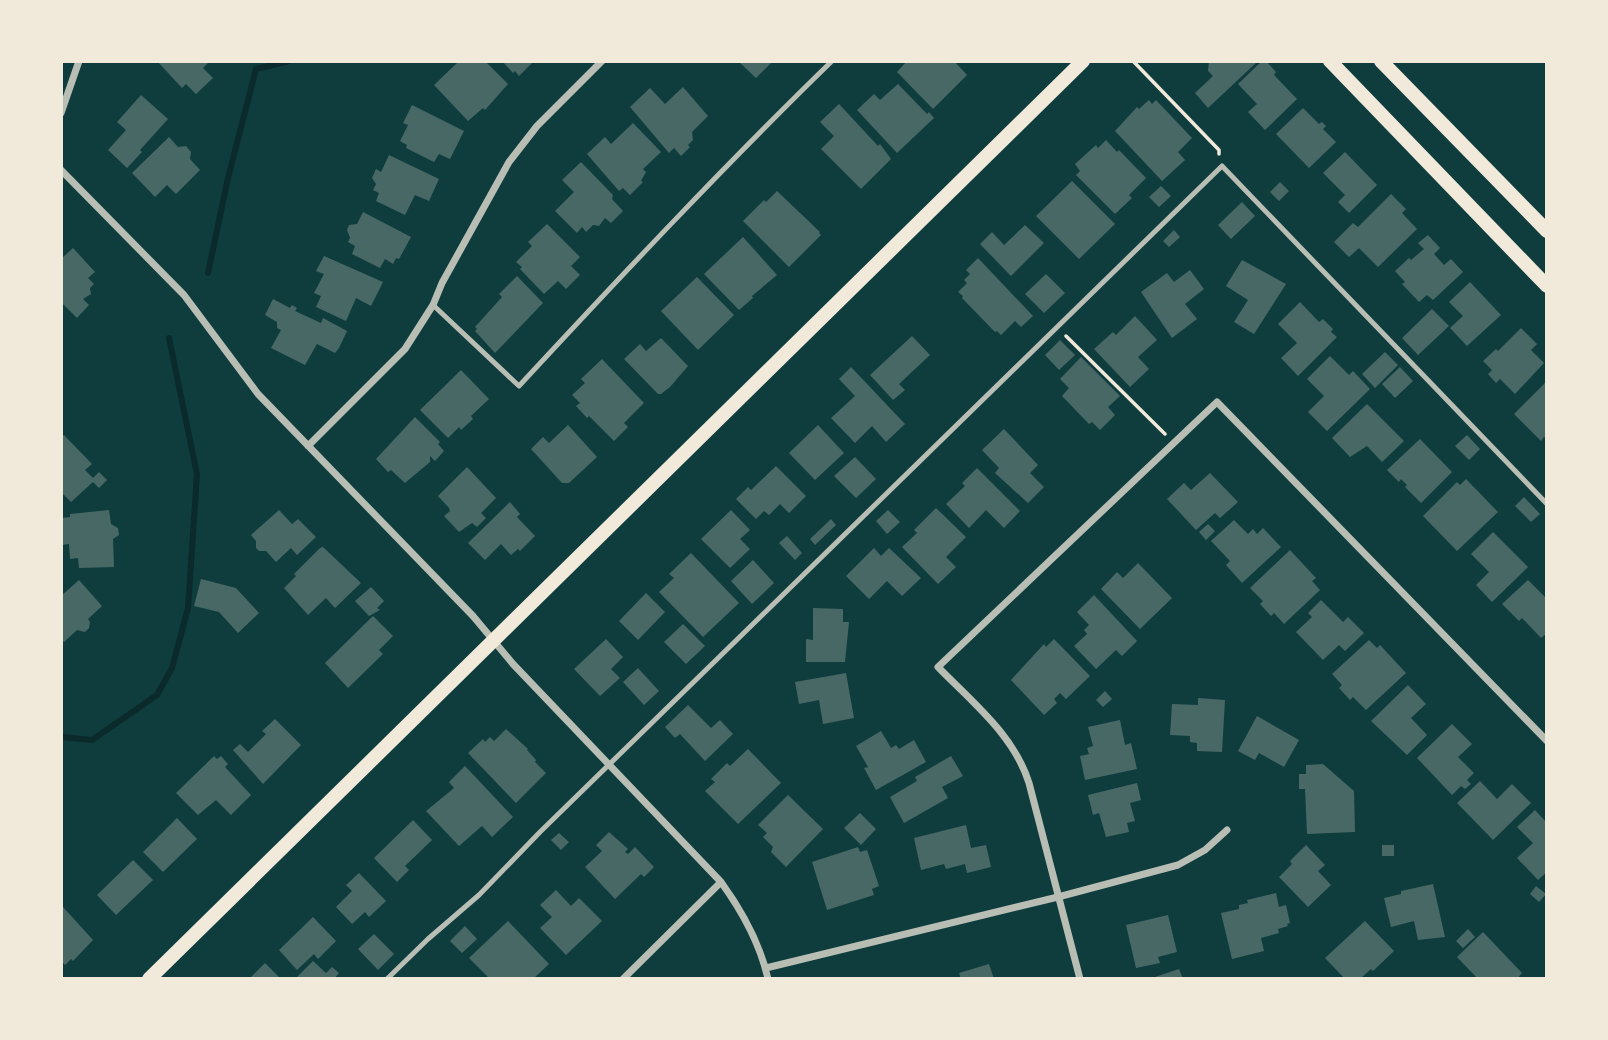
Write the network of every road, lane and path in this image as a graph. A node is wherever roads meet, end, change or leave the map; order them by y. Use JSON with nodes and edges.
{"nodes":[{"id":1,"x":79,"y":61,"type":"edge"},
{"id":2,"x":602,"y":61,"type":"edge"},
{"id":3,"x":832,"y":61,"type":"edge"},
{"id":4,"x":1083,"y":61,"type":"edge"},
{"id":5,"x":1133,"y":61,"type":"edge"},
{"id":6,"x":1331,"y":61,"type":"edge"},
{"id":7,"x":1381,"y":61,"type":"edge"},
{"id":8,"x":61,"y":113,"type":"edge"},
{"id":9,"x":1222,"y":166,"type":"junction"},
{"id":10,"x":61,"y":170,"type":"edge"},
{"id":11,"x":1547,"y":231,"type":"edge"},
{"id":12,"x":1547,"y":286,"type":"edge"},
{"id":13,"x":433,"y":305,"type":"junction"},
{"id":14,"x":1057,"y":327,"type":"junction"},
{"id":15,"x":1174,"y":443,"type":"junction"},
{"id":16,"x":308,"y":446,"type":"junction"},
{"id":17,"x":1547,"y":504,"type":"edge"},
{"id":18,"x":493,"y":640,"type":"junction"},
{"id":19,"x":1547,"y":741,"type":"edge"},
{"id":20,"x":610,"y":764,"type":"junction"},
{"id":21,"x":1227,"y":830,"type":"dead end"},
{"id":22,"x":721,"y":882,"type":"junction"},
{"id":23,"x":1058,"y":897,"type":"junction"},
{"id":24,"x":766,"y":968,"type":"junction"},
{"id":25,"x":149,"y":979,"type":"edge"},
{"id":26,"x":387,"y":979,"type":"edge"},
{"id":27,"x":623,"y":979,"type":"edge"},
{"id":28,"x":768,"y":979,"type":"edge"},
{"id":29,"x":1080,"y":979,"type":"edge"}],
"edges":[{"from":1,"to":8,"type":"street"},
{"from":2,"to":13,"type":"street"},
{"from":3,"to":13,"type":"lane"},
{"from":4,"to":18,"type":"main road"},
{"from":5,"to":9,"type":"path"},
{"from":6,"to":12,"type":"main road"},
{"from":7,"to":11,"type":"main road"},
{"from":9,"to":14,"type":"lane"},
{"from":9,"to":17,"type":"lane"},
{"from":10,"to":16,"type":"street"},
{"from":13,"to":16,"type":"street"},
{"from":14,"to":15,"type":"path"},
{"from":14,"to":20,"type":"lane"},
{"from":15,"to":19,"type":"street"},
{"from":15,"to":23,"type":"street"},
{"from":16,"to":18,"type":"street"},
{"from":18,"to":20,"type":"street"},
{"from":18,"to":25,"type":"main road"},
{"from":20,"to":22,"type":"street"},
{"from":20,"to":26,"type":"lane"},
{"from":21,"to":23,"type":"street"},
{"from":22,"to":24,"type":"street"},
{"from":22,"to":27,"type":"street"},
{"from":23,"to":24,"type":"street"},
{"from":23,"to":29,"type":"street"},
{"from":24,"to":28,"type":"street"}]}
